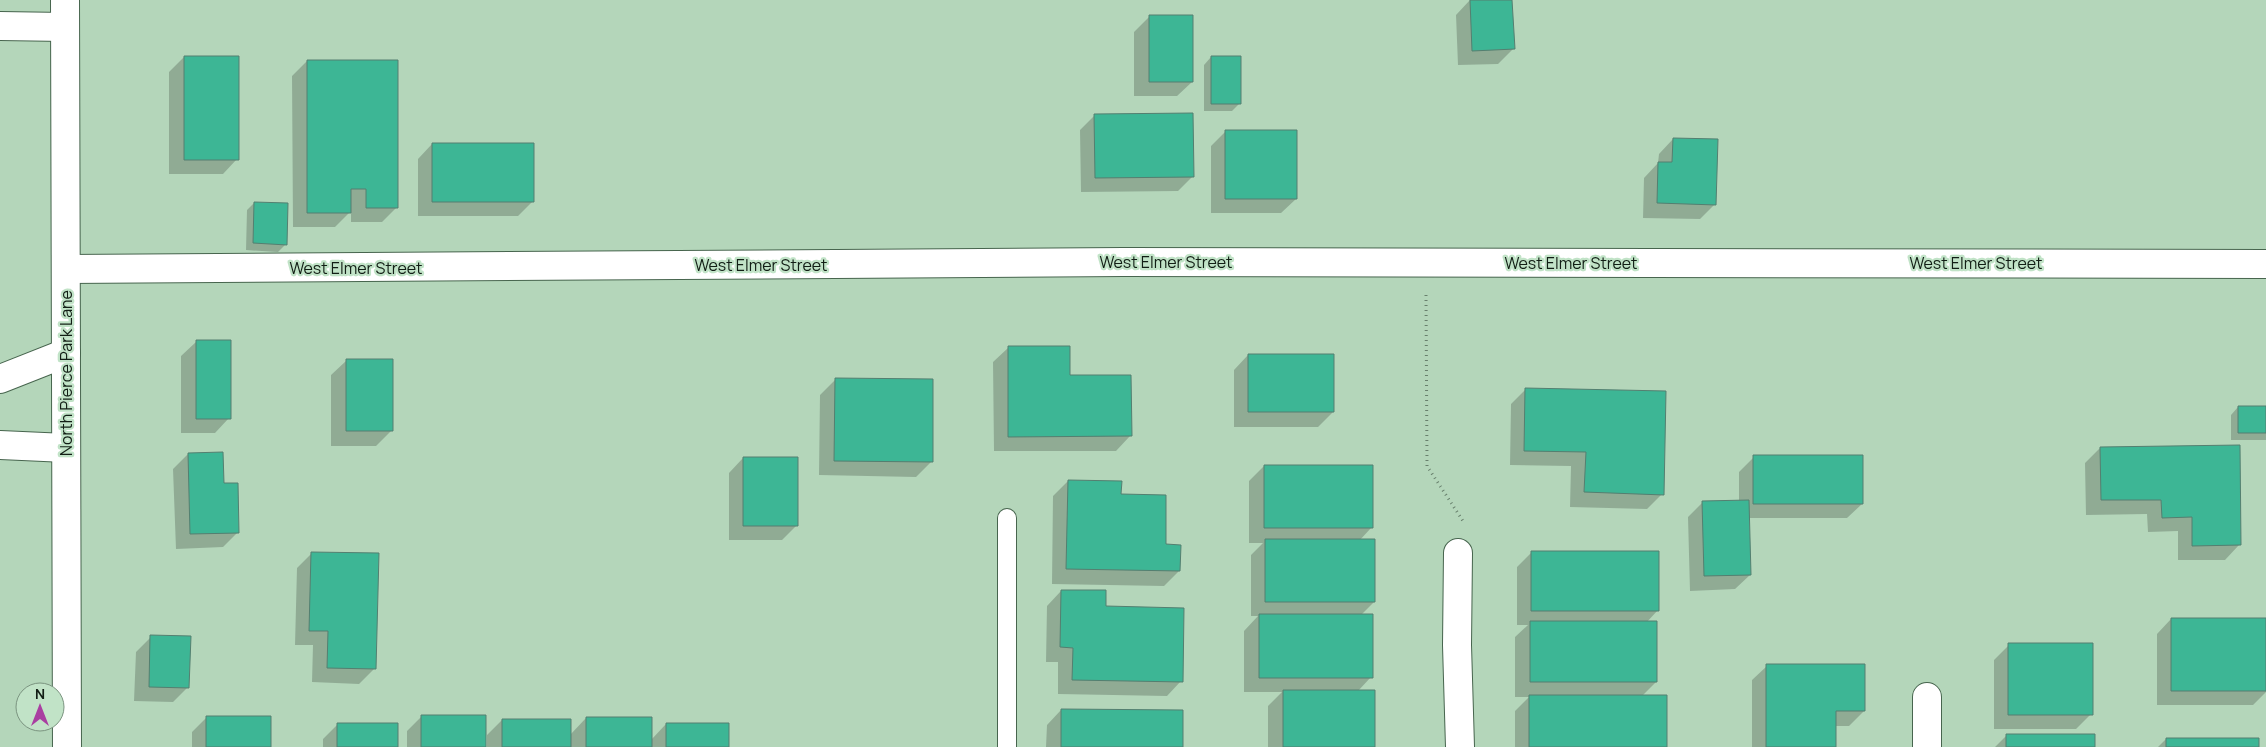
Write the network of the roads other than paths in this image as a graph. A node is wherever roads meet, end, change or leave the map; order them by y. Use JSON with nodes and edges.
{"nodes":[{"id":1,"x":65,"y":0,"type":"edge"},
{"id":2,"x":0,"y":26,"type":"edge"},
{"id":3,"x":65,"y":27,"type":"junction"},
{"id":4,"x":2266,"y":264,"type":"edge"},
{"id":5,"x":66,"y":269,"type":"junction"},
{"id":6,"x":66,"y":353,"type":"junction"},
{"id":7,"x":0,"y":379,"type":"edge"},
{"id":8,"x":0,"y":445,"type":"edge"},
{"id":9,"x":66,"y":448,"type":"junction"},
{"id":10,"x":1007,"y":518,"type":"dead end"},
{"id":11,"x":1458,"y":554,"type":"dead end"},
{"id":12,"x":1928,"y":697,"type":"dead end"},
{"id":13,"x":67,"y":747,"type":"edge"},
{"id":14,"x":1007,"y":747,"type":"edge"},
{"id":15,"x":1460,"y":747,"type":"edge"},
{"id":16,"x":1927,"y":747,"type":"edge"}],
"edges":[{"from":1,"to":3,"type":"street","name":"North Pierce Park Lane"},
{"from":2,"to":3,"type":"street"},
{"from":3,"to":5,"type":"street","name":"North Pierce Park Lane"},
{"from":4,"to":5,"type":"street","name":"West Elmer Street"},
{"from":5,"to":6,"type":"street","name":"North Pierce Park Lane"},
{"from":6,"to":7,"type":"street"},
{"from":6,"to":9,"type":"street","name":"North Pierce Park Lane"},
{"from":8,"to":9,"type":"street"},
{"from":9,"to":13,"type":"street","name":"North Pierce Park Lane"},
{"from":10,"to":14,"type":"lane"},
{"from":11,"to":15,"type":"street"},
{"from":12,"to":16,"type":"street"}]}
